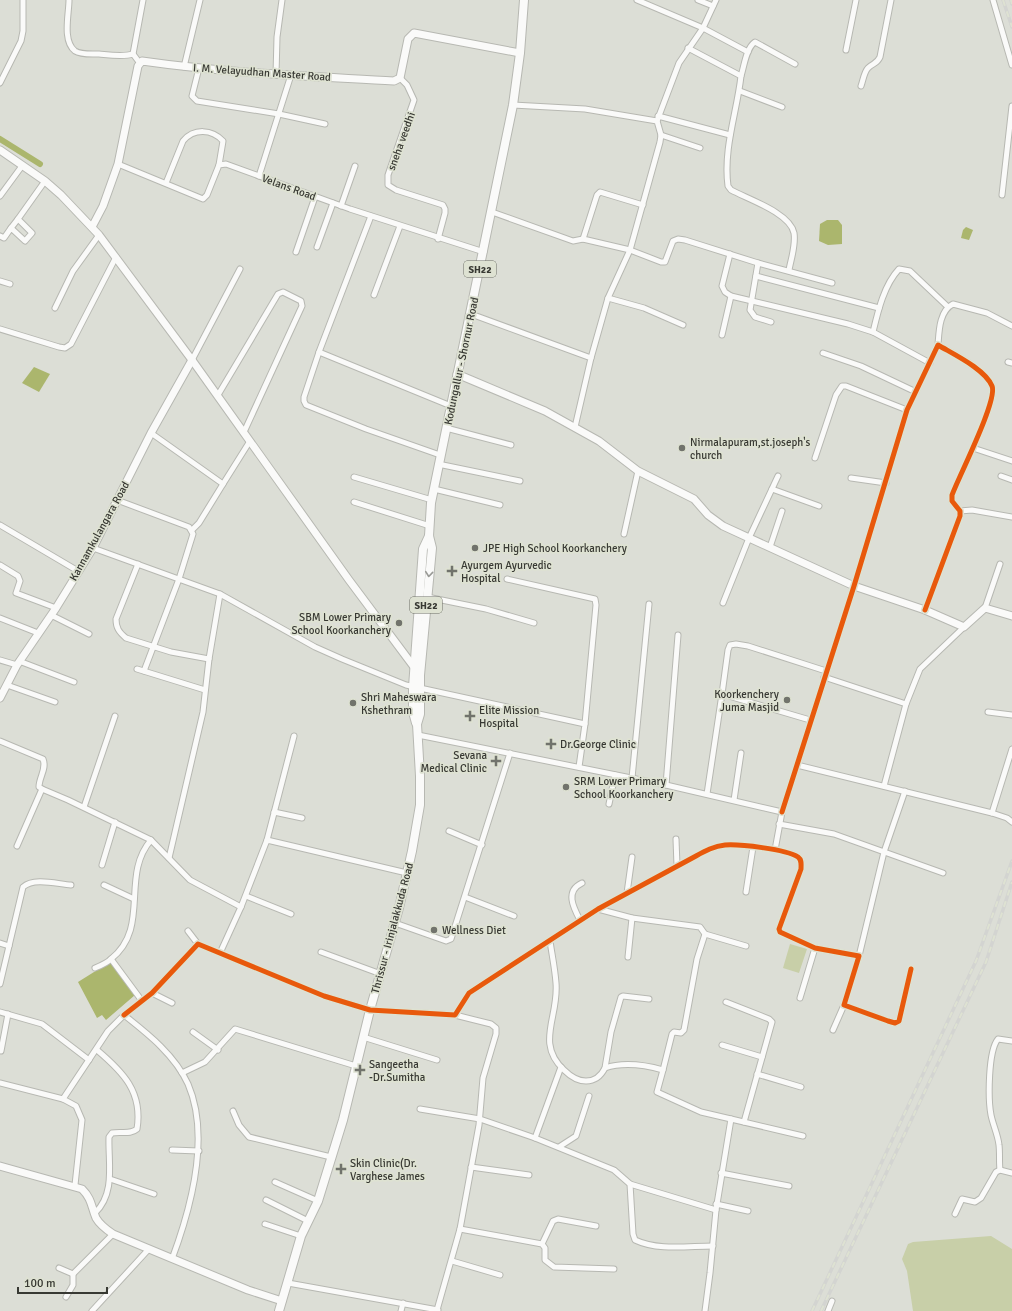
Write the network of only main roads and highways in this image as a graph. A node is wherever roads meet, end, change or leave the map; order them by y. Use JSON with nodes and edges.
{"nodes":[{"id":1,"x":524,"y":0,"type":"edge"},
{"id":2,"x":429,"y":536,"type":"junction"},
{"id":3,"x":413,"y":686,"type":"junction"},
{"id":4,"x":279,"y":1311,"type":"edge"}],
"edges":[{"from":1,"to":2,"type":"main road","name":"Kodungallur - Shornur Road","number":"SH22"},
{"from":2,"to":3,"type":"main road"},
{"from":2,"to":3,"type":"main road","name":"Kodungallur - Shornur Road","number":"SH22","one_way":true},
{"from":3,"to":4,"type":"main road","name":"Thrissur - Irinjalakkuda Road"}]}
